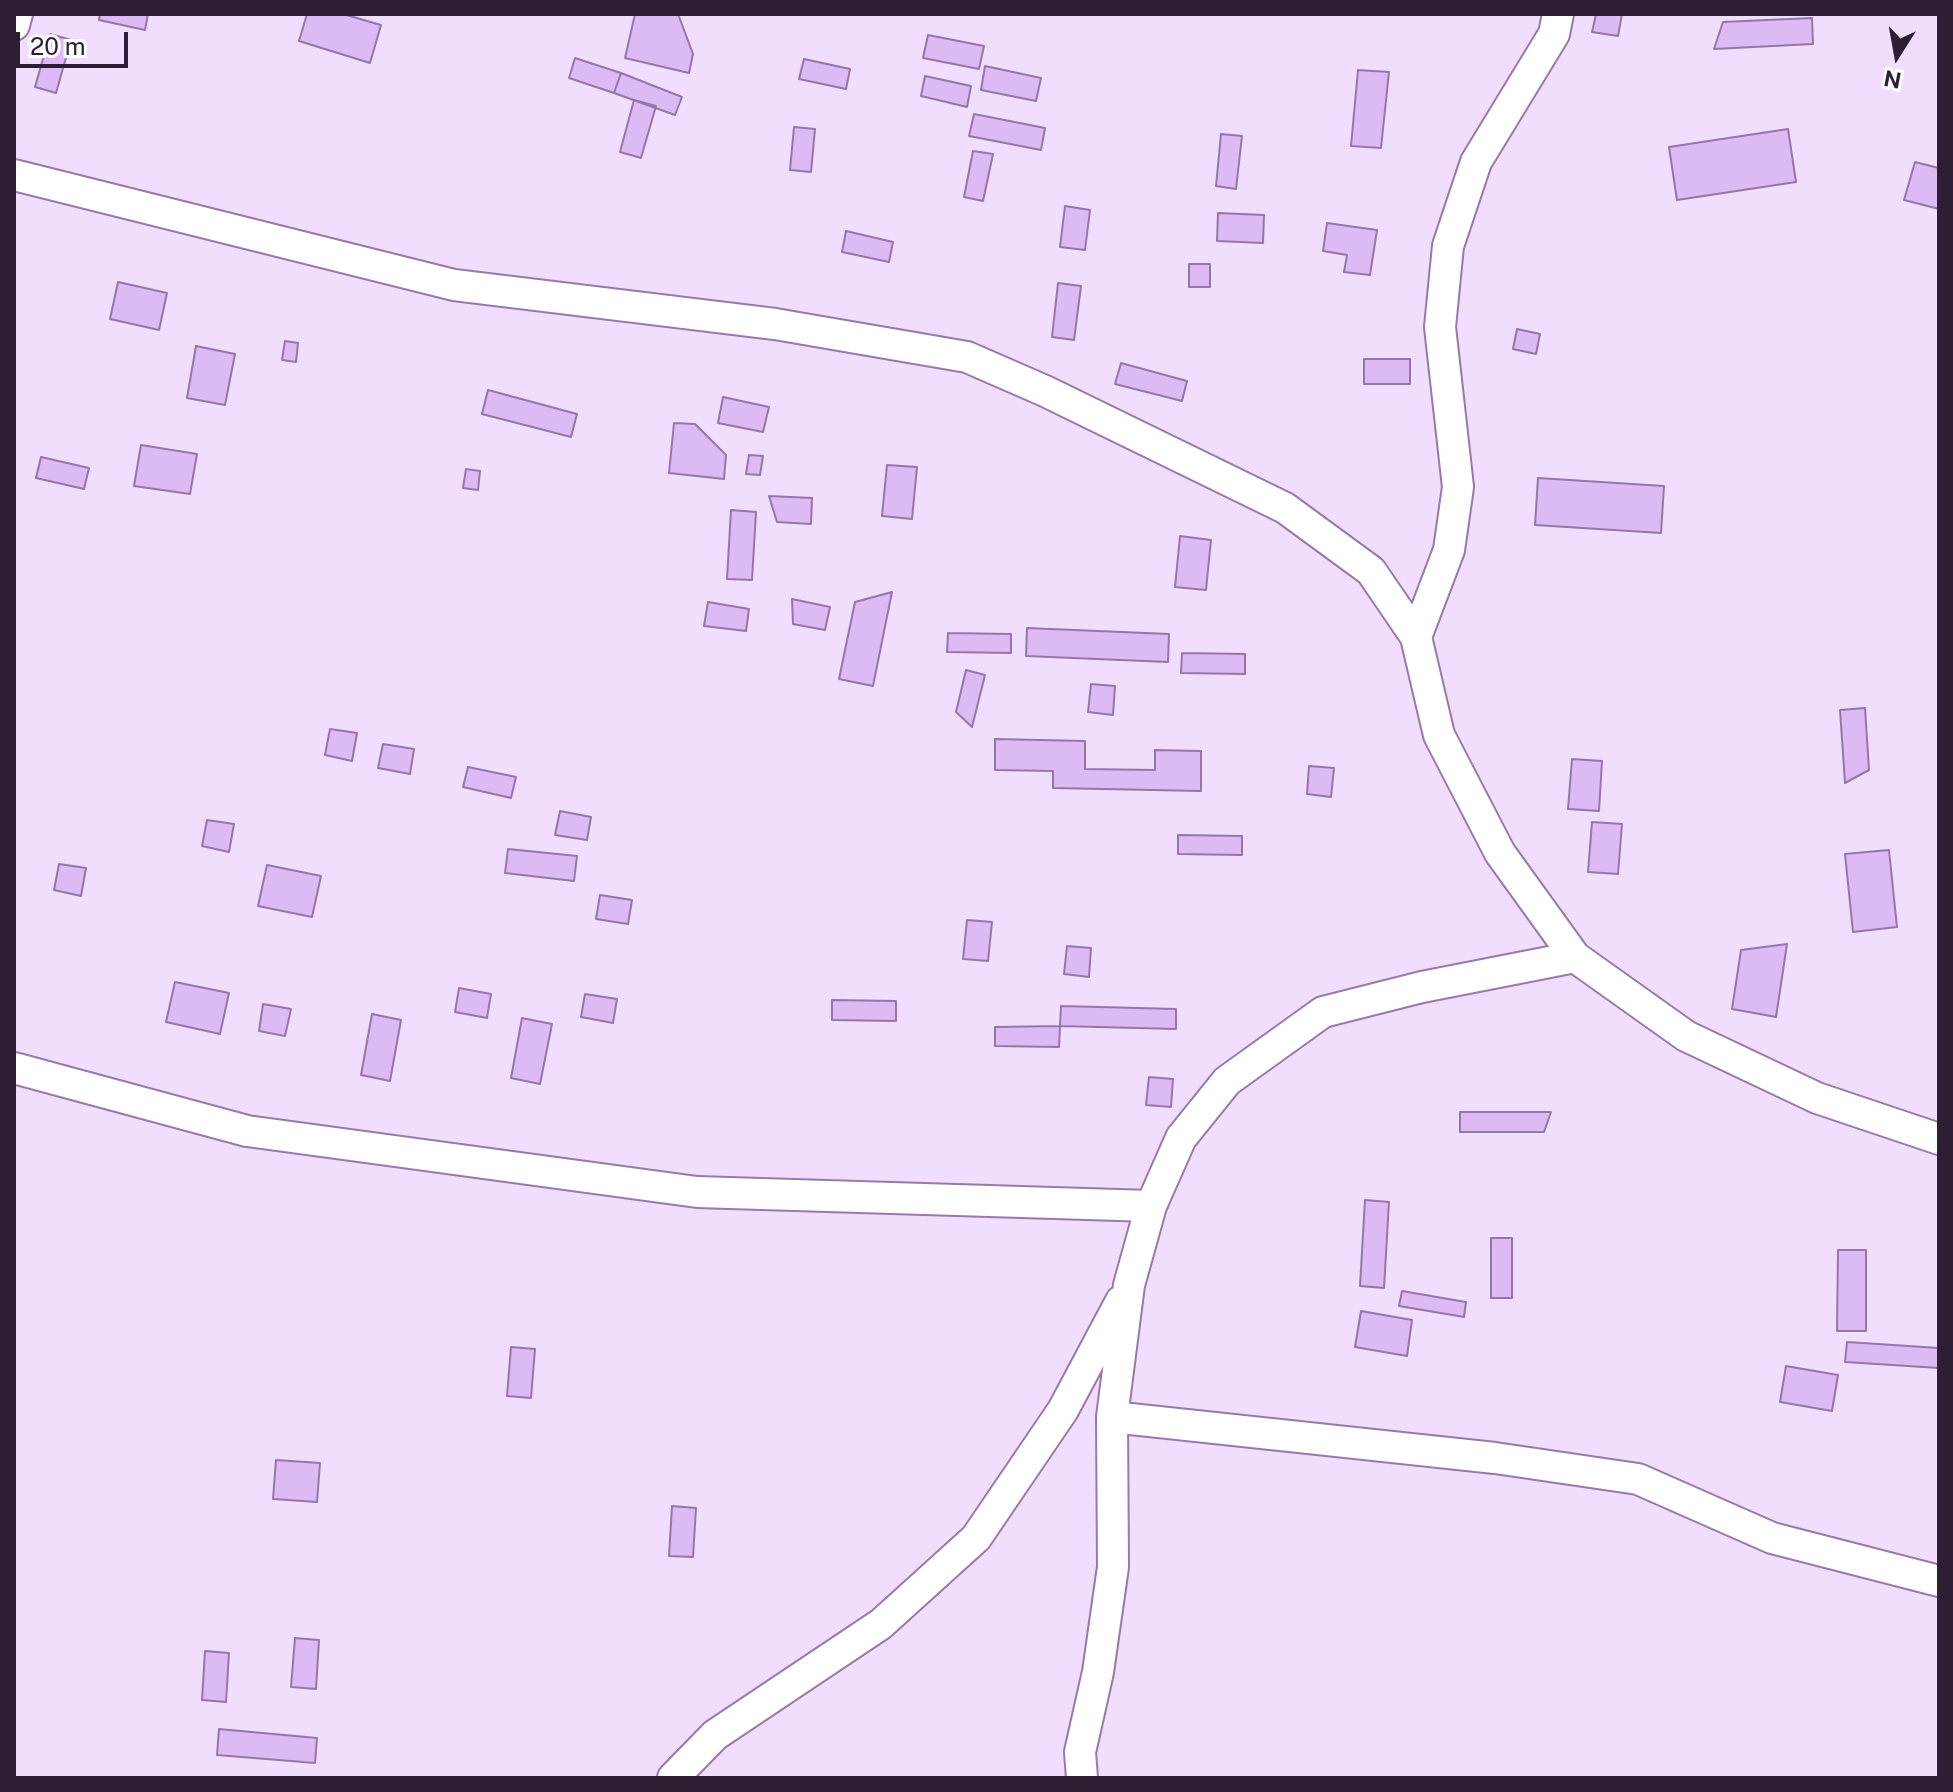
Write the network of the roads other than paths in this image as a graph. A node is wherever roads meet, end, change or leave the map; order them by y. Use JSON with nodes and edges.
{"nodes":[{"id":1,"x":17,"y":14,"type":"edge"},
{"id":2,"x":1558,"y":14,"type":"edge"},
{"id":3,"x":14,"y":25,"type":"edge"},
{"id":4,"x":14,"y":175,"type":"edge"},
{"id":5,"x":1416,"y":637,"type":"junction"},
{"id":6,"x":1575,"y":957,"type":"junction"},
{"id":7,"x":14,"y":1068,"type":"edge"},
{"id":8,"x":1939,"y":1139,"type":"edge"},
{"id":9,"x":1151,"y":1206,"type":"junction"},
{"id":10,"x":1129,"y":1285,"type":"junction"},
{"id":11,"x":1112,"y":1417,"type":"junction"},
{"id":12,"x":1939,"y":1581,"type":"edge"},
{"id":13,"x":673,"y":1778,"type":"edge"},
{"id":14,"x":1082,"y":1778,"type":"edge"}],
"edges":[{"from":1,"to":3,"type":"street"},
{"from":2,"to":5,"type":"street"},
{"from":4,"to":5,"type":"street"},
{"from":5,"to":6,"type":"street"},
{"from":6,"to":8,"type":"street"},
{"from":6,"to":9,"type":"street"},
{"from":7,"to":9,"type":"street"},
{"from":9,"to":10,"type":"street"},
{"from":10,"to":11,"type":"street"},
{"from":10,"to":13,"type":"street"},
{"from":11,"to":12,"type":"street"},
{"from":11,"to":14,"type":"street"}]}
